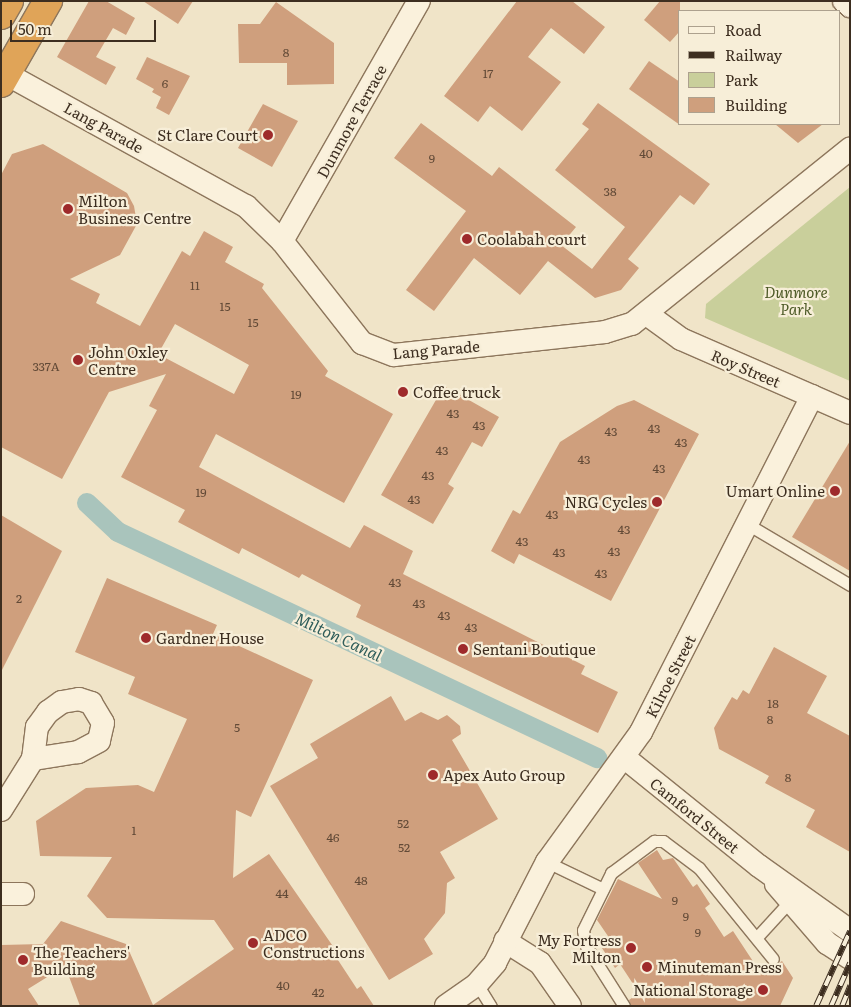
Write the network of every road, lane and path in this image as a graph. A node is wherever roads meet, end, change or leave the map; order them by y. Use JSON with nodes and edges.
{"nodes":[{"id":1,"x":9,"y":1,"type":"edge"},
{"id":2,"x":48,"y":1,"type":"edge"},
{"id":3,"x":419,"y":1,"type":"edge"},
{"id":4,"x":844,"y":1,"type":"edge"},
{"id":5,"x":850,"y":6,"type":"edge"},
{"id":6,"x":1,"y":15,"type":"edge"},
{"id":7,"x":3,"y":76,"type":"edge"},
{"id":8,"x":850,"y":149,"type":"edge"},
{"id":9,"x":282,"y":241,"type":"junction"},
{"id":10,"x":648,"y":315,"type":"junction"},
{"id":11,"x":812,"y":396,"type":"junction"},
{"id":12,"x":850,"y":412,"type":"edge"},
{"id":13,"x":749,"y":525,"type":"junction"},
{"id":14,"x":850,"y":585,"type":"edge"},
{"id":15,"x":625,"y":758,"type":"junction"},
{"id":16,"x":33,"y":759,"type":"dead end"},
{"id":17,"x":1,"y":810,"type":"edge"},
{"id":18,"x":547,"y":862,"type":"junction"},
{"id":19,"x":766,"y":871,"type":"junction"},
{"id":20,"x":603,"y":889,"type":"junction"},
{"id":21,"x":1,"y":894,"type":"edge"},
{"id":22,"x":23,"y":894,"type":"dead end"},
{"id":23,"x":789,"y":902,"type":"junction"},
{"id":24,"x":850,"y":931,"type":"edge"},
{"id":25,"x":758,"y":936,"type":"junction"},
{"id":26,"x":505,"y":941,"type":"junction"},
{"id":27,"x":850,"y":958,"type":"edge"},
{"id":28,"x":773,"y":959,"type":"dead end"},
{"id":29,"x":477,"y":984,"type":"junction"},
{"id":30,"x":446,"y":1006,"type":"edge"},
{"id":31,"x":491,"y":1006,"type":"edge"},
{"id":32,"x":570,"y":1006,"type":"edge"},
{"id":33,"x":624,"y":1006,"type":"edge"}],
"edges":[{"from":1,"to":6,"type":"highway"},
{"from":2,"to":7,"type":"highway"},
{"from":3,"to":9,"type":"street","name":"Dunmore Terrace"},
{"from":4,"to":5,"type":"street"},
{"from":7,"to":9,"type":"street","name":"Lang Parade"},
{"from":8,"to":10,"type":"street","name":"Lang Parade"},
{"from":9,"to":10,"type":"street","name":"Lang Parade"},
{"from":10,"to":11,"type":"street","name":"Roy Street"},
{"from":11,"to":12,"type":"street","name":"Roy Street"},
{"from":11,"to":13,"type":"street","name":"Kilroe Street"},
{"from":13,"to":14,"type":"lane"},
{"from":13,"to":15,"type":"street","name":"Kilroe Street"},
{"from":15,"to":18,"type":"street","name":"Kilroe Street"},
{"from":15,"to":19,"type":"street","name":"Camford Street"},
{"from":16,"to":17,"type":"street"},
{"from":18,"to":20,"type":"lane"},
{"from":18,"to":26,"type":"street","name":"Kilroe Street"},
{"from":19,"to":23,"type":"street","name":"Camford Street"},
{"from":19,"to":24,"type":"street","name":"Camford Street"},
{"from":20,"to":25,"type":"lane"},
{"from":20,"to":33,"type":"lane"},
{"from":21,"to":22,"type":"street"},
{"from":23,"to":25,"type":"lane"},
{"from":23,"to":27,"type":"street","name":"Camford Street"},
{"from":25,"to":28,"type":"lane"},
{"from":26,"to":29,"type":"street","name":"Kilroe Street"},
{"from":26,"to":32,"type":"street"},
{"from":29,"to":30,"type":"street"},
{"from":29,"to":31,"type":"lane"}]}
